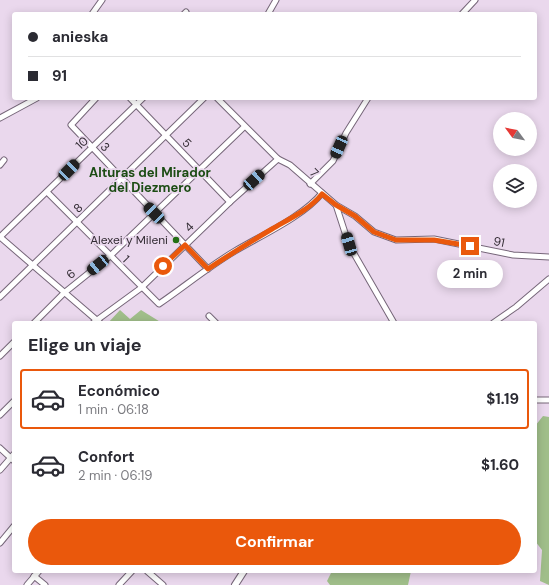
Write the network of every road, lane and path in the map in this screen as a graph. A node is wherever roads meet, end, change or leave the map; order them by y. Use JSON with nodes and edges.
{"nodes":[{"id":1,"x":102,"y":0,"type":"edge"},
{"id":2,"x":276,"y":0,"type":"edge"},
{"id":3,"x":475,"y":0,"type":"edge"},
{"id":4,"x":93,"y":12,"type":"edge"},
{"id":5,"x":269,"y":12,"type":"edge"},
{"id":6,"x":464,"y":12,"type":"edge"},
{"id":7,"x":34,"y":100,"type":"edge"},
{"id":8,"x":94,"y":100,"type":"edge"},
{"id":9,"x":132,"y":100,"type":"edge"},
{"id":10,"x":141,"y":100,"type":"edge"},
{"id":11,"x":202,"y":100,"type":"edge"},
{"id":12,"x":220,"y":100,"type":"edge"},
{"id":13,"x":367,"y":100,"type":"edge"},
{"id":14,"x":136,"y":105,"type":"junction"},
{"id":15,"x":0,"y":118,"type":"edge"},
{"id":16,"x":244,"y":127,"type":"junction"},
{"id":17,"x":166,"y":136,"type":"junction"},
{"id":18,"x":92,"y":148,"type":"junction"},
{"id":19,"x":278,"y":159,"type":"junction"},
{"id":20,"x":4,"y":160,"type":"dead end"},
{"id":21,"x":0,"y":165,"type":"edge"},
{"id":22,"x":199,"y":170,"type":"junction"},
{"id":23,"x":122,"y":180,"type":"junction"},
{"id":24,"x":310,"y":184,"type":"junction"},
{"id":25,"x":47,"y":192,"type":"junction"},
{"id":26,"x":322,"y":194,"type":"junction"},
{"id":27,"x":230,"y":202,"type":"junction"},
{"id":28,"x":336,"y":205,"type":"junction"},
{"id":29,"x":154,"y":213,"type":"junction"},
{"id":30,"x":77,"y":222,"type":"junction"},
{"id":31,"x":0,"y":237,"type":"edge"},
{"id":32,"x":185,"y":245,"type":"junction"},
{"id":33,"x":110,"y":256,"type":"junction"},
{"id":34,"x":549,"y":257,"type":"edge"},
{"id":35,"x":33,"y":265,"type":"junction"},
{"id":36,"x":208,"y":269,"type":"junction"},
{"id":37,"x":549,"y":279,"type":"edge"},
{"id":38,"x":141,"y":288,"type":"junction"},
{"id":39,"x":64,"y":293,"type":"junction"},
{"id":40,"x":0,"y":297,"type":"edge"},
{"id":41,"x":209,"y":316,"type":"dead end"},
{"id":42,"x":36,"y":321,"type":"edge"},
{"id":43,"x":96,"y":321,"type":"edge"},
{"id":44,"x":98,"y":321,"type":"edge"},
{"id":45,"x":214,"y":321,"type":"edge"},
{"id":46,"x":393,"y":321,"type":"edge"},
{"id":47,"x":496,"y":321,"type":"edge"},
{"id":48,"x":12,"y":344,"type":"edge"},
{"id":49,"x":0,"y":356,"type":"edge"},
{"id":50,"x":537,"y":400,"type":"edge"},
{"id":51,"x":549,"y":400,"type":"edge"},
{"id":52,"x":12,"y":403,"type":"edge"},
{"id":53,"x":0,"y":415,"type":"edge"},
{"id":54,"x":0,"y":448,"type":"edge"},
{"id":55,"x":12,"y":457,"type":"edge"},
{"id":56,"x":12,"y":459,"type":"edge"},
{"id":57,"x":0,"y":470,"type":"edge"},
{"id":58,"x":12,"y":528,"type":"edge"},
{"id":59,"x":0,"y":543,"type":"edge"},
{"id":60,"x":37,"y":573,"type":"edge"},
{"id":61,"x":130,"y":573,"type":"edge"},
{"id":62,"x":149,"y":573,"type":"edge"},
{"id":63,"x":243,"y":573,"type":"edge"},
{"id":64,"x":34,"y":576,"type":"junction"},
{"id":65,"x":27,"y":585,"type":"edge"},
{"id":66,"x":45,"y":585,"type":"edge"},
{"id":67,"x":119,"y":585,"type":"edge"},
{"id":68,"x":163,"y":585,"type":"edge"},
{"id":69,"x":235,"y":585,"type":"edge"}],
"edges":[{"from":1,"to":4,"type":"street"},
{"from":2,"to":5,"type":"street"},
{"from":3,"to":6,"type":"street"},
{"from":7,"to":15,"type":"street"},
{"from":8,"to":18,"type":"street","name":"3"},
{"from":9,"to":14,"type":"street","name":"5"},
{"from":10,"to":14,"type":"street","name":"10"},
{"from":11,"to":17,"type":"street","name":"8"},
{"from":12,"to":16,"type":"street","name":"7"},
{"from":13,"to":24,"type":"street"},
{"from":14,"to":17,"type":"street","name":"5"},
{"from":14,"to":18,"type":"street","name":"10"},
{"from":16,"to":19,"type":"street","name":"7"},
{"from":16,"to":22,"type":"street","name":"6"},
{"from":17,"to":22,"type":"street","name":"5"},
{"from":17,"to":23,"type":"street","name":"8"},
{"from":18,"to":23,"type":"street","name":"3"},
{"from":18,"to":25,"type":"street","name":"10"},
{"from":19,"to":24,"type":"street","name":"7"},
{"from":19,"to":27,"type":"street","name":"4"},
{"from":20,"to":21,"type":"street"},
{"from":22,"to":27,"type":"street","name":"5"},
{"from":22,"to":29,"type":"street","name":"6"},
{"from":23,"to":29,"type":"street","name":"3"},
{"from":23,"to":30,"type":"street","name":"8"},
{"from":24,"to":26,"type":"street","name":"7"},
{"from":25,"to":30,"type":"street","name":"1"},
{"from":25,"to":31,"type":"street","name":"10"},
{"from":26,"to":28,"type":"street","name":"7"},
{"from":26,"to":36,"type":"street"},
{"from":27,"to":32,"type":"street","name":"4"},
{"from":28,"to":34,"type":"street","name":"91"},
{"from":28,"to":46,"type":"street"},
{"from":29,"to":32,"type":"street","name":"3"},
{"from":29,"to":33,"type":"street","name":"6"},
{"from":30,"to":33,"type":"street","name":"1"},
{"from":30,"to":35,"type":"street","name":"8"},
{"from":31,"to":35,"type":"street"},
{"from":32,"to":36,"type":"street","name":"3"},
{"from":32,"to":38,"type":"street","name":"4"},
{"from":33,"to":38,"type":"street","name":"1"},
{"from":33,"to":39,"type":"street","name":"6"},
{"from":35,"to":39,"type":"street"},
{"from":35,"to":40,"type":"street","name":"8"},
{"from":36,"to":38,"type":"street","name":"1"},
{"from":37,"to":47,"type":"street"},
{"from":38,"to":44,"type":"street","name":"4"},
{"from":39,"to":42,"type":"street","name":"6"},
{"from":39,"to":43,"type":"street"},
{"from":41,"to":45,"type":"street"},
{"from":48,"to":49,"type":"street"},
{"from":50,"to":51,"type":"street"},
{"from":52,"to":53,"type":"street"},
{"from":54,"to":55,"type":"street"},
{"from":56,"to":57,"type":"street"},
{"from":58,"to":59,"type":"street"},
{"from":60,"to":64,"type":"street"},
{"from":61,"to":67,"type":"street"},
{"from":62,"to":68,"type":"street"},
{"from":63,"to":69,"type":"street"},
{"from":64,"to":65,"type":"street"},
{"from":64,"to":66,"type":"street"}]}
